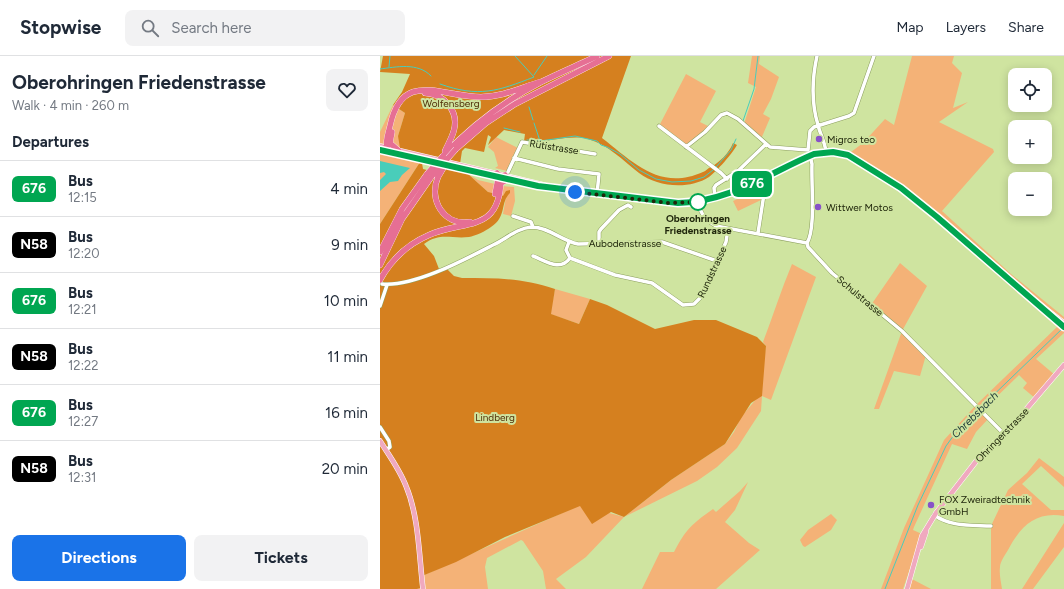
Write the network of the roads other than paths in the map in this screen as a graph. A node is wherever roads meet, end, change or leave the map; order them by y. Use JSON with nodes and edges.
{"nodes":[{"id":1,"x":597,"y":56,"type":"edge"},
{"id":2,"x":609,"y":56,"type":"edge"},
{"id":3,"x":817,"y":56,"type":"edge"},
{"id":4,"x":874,"y":56,"type":"edge"},
{"id":5,"x":540,"y":82,"type":"junction"},
{"id":6,"x":818,"y":124,"type":"junction"},
{"id":7,"x":659,"y":126,"type":"dead end"},
{"id":8,"x":766,"y":144,"type":"junction"},
{"id":9,"x":385,"y":147,"type":"edge"},
{"id":10,"x":686,"y":147,"type":"junction"},
{"id":11,"x":451,"y":148,"type":"junction"},
{"id":12,"x":398,"y":150,"type":"joint"},
{"id":13,"x":826,"y":152,"type":"junction"},
{"id":14,"x":595,"y":154,"type":"dead end"},
{"id":15,"x":810,"y":156,"type":"junction"},
{"id":16,"x":514,"y":158,"type":"junction"},
{"id":17,"x":432,"y":176,"type":"junction"},
{"id":18,"x":501,"y":177,"type":"junction"},
{"id":19,"x":727,"y":179,"type":"junction"},
{"id":20,"x":762,"y":179,"type":"junction"},
{"id":21,"x":597,"y":194,"type":"junction"},
{"id":22,"x":715,"y":198,"type":"junction"},
{"id":23,"x":698,"y":201,"type":"junction"},
{"id":24,"x":631,"y":207,"type":"dead end"},
{"id":25,"x":513,"y":216,"type":"dead end"},
{"id":26,"x":533,"y":227,"type":"junction"},
{"id":27,"x":728,"y":229,"type":"junction"},
{"id":28,"x":758,"y":234,"type":"junction"},
{"id":29,"x":569,"y":242,"type":"junction"},
{"id":30,"x":599,"y":243,"type":"junction"},
{"id":31,"x":807,"y":243,"type":"junction"},
{"id":32,"x":380,"y":252,"type":"edge"},
{"id":33,"x":533,"y":256,"type":"dead end"},
{"id":34,"x":570,"y":258,"type":"junction"},
{"id":35,"x":717,"y":261,"type":"junction"},
{"id":36,"x":380,"y":265,"type":"edge"},
{"id":37,"x":381,"y":282,"type":"edge"},
{"id":38,"x":387,"y":285,"type":"junction"},
{"id":39,"x":380,"y":306,"type":"edge"},
{"id":40,"x":1063,"y":324,"type":"edge"},
{"id":41,"x":1064,"y":365,"type":"edge"},
{"id":42,"x":380,"y":427,"type":"edge"},
{"id":43,"x":1004,"y":434,"type":"junction"},
{"id":44,"x":380,"y":441,"type":"edge"},
{"id":45,"x":386,"y":450,"type":"junction"},
{"id":46,"x":934,"y":515,"type":"junction"},
{"id":47,"x":991,"y":526,"type":"dead end"},
{"id":48,"x":424,"y":589,"type":"edge"},
{"id":49,"x":907,"y":589,"type":"edge"}],
"edges":[{"from":1,"to":5,"type":"highway"},
{"from":2,"to":11,"type":"highway"},
{"from":3,"to":6,"type":"street"},
{"from":4,"to":6,"type":"street"},
{"from":5,"to":9,"type":"highway"},
{"from":5,"to":11,"type":"highway"},
{"from":6,"to":8,"type":"street"},
{"from":6,"to":13,"type":"street"},
{"from":7,"to":10,"type":"street"},
{"from":8,"to":10,"type":"street"},
{"from":8,"to":19,"type":"street"},
{"from":9,"to":11,"type":"highway"},
{"from":9,"to":12,"type":"highway"},
{"from":9,"to":18,"type":"main road"},
{"from":10,"to":19,"type":"street"},
{"from":11,"to":17,"type":"highway","bridge":true},
{"from":11,"to":17,"type":"highway","bridge":true},
{"from":12,"to":18,"type":"main road"},
{"from":13,"to":15,"type":"main road"},
{"from":13,"to":40,"type":"main road"},
{"from":14,"to":16,"type":"street","name":"Rütistrasse"},
{"from":15,"to":20,"type":"main road"},
{"from":15,"to":31,"type":"street"},
{"from":16,"to":18,"type":"street","name":"Rütistrasse"},
{"from":16,"to":21,"type":"street"},
{"from":17,"to":18,"type":"highway"},
{"from":17,"to":32,"type":"highway"},
{"from":17,"to":36,"type":"highway"},
{"from":18,"to":21,"type":"main road"},
{"from":18,"to":37,"type":"highway"},
{"from":19,"to":22,"type":"street"},
{"from":20,"to":22,"type":"main road"},
{"from":20,"to":28,"type":"street"},
{"from":21,"to":23,"type":"main road"},
{"from":22,"to":23,"type":"main road"},
{"from":23,"to":27,"type":"street"},
{"from":24,"to":30,"type":"street"},
{"from":25,"to":26,"type":"street","name":"Aubodenstrasse"},
{"from":26,"to":29,"type":"street","name":"Aubodenstrasse"},
{"from":26,"to":38,"type":"street"},
{"from":27,"to":28,"type":"street"},
{"from":27,"to":35,"type":"street","name":"Rundstrasse"},
{"from":28,"to":31,"type":"street"},
{"from":29,"to":30,"type":"street","name":"Aubodenstrasse"},
{"from":29,"to":34,"type":"street"},
{"from":30,"to":35,"type":"street","name":"Aubodenstrasse"},
{"from":31,"to":43,"type":"street","name":"Schulstrasse"},
{"from":33,"to":34,"type":"street"},
{"from":34,"to":35,"type":"street","name":"Rundstrasse"},
{"from":37,"to":38,"type":"street"},
{"from":38,"to":39,"type":"street"},
{"from":41,"to":43,"type":"main road","name":"Ohringerstrasse"},
{"from":42,"to":45,"type":"street"},
{"from":43,"to":46,"type":"main road","name":"Ohringerstrasse"},
{"from":44,"to":45,"type":"main road"},
{"from":45,"to":48,"type":"main road"},
{"from":46,"to":47,"type":"street"},
{"from":46,"to":49,"type":"main road","name":"Ohringerstrasse"}]}
